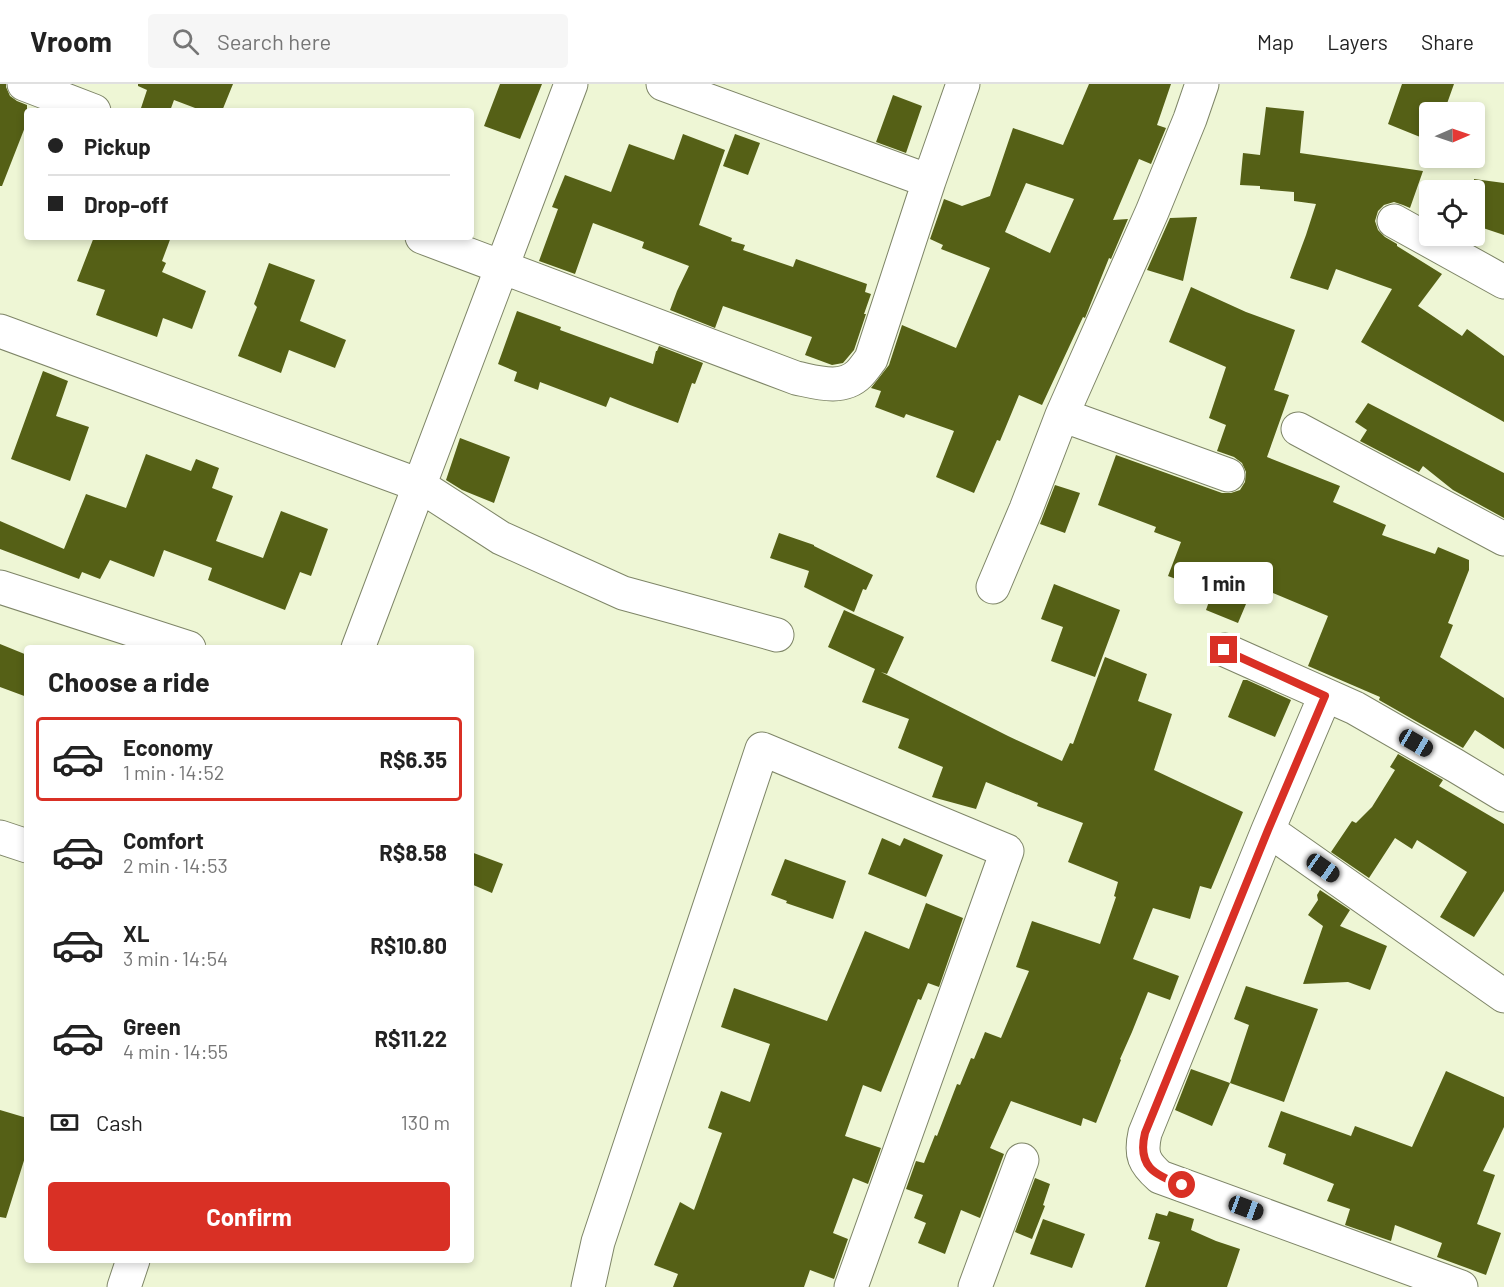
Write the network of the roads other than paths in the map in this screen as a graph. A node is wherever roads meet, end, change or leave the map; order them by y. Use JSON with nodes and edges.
{"nodes":[{"id":1,"x":24,"y":84,"type":"edge"},
{"id":2,"x":571,"y":84,"type":"edge"},
{"id":3,"x":663,"y":84,"type":"edge"},
{"id":4,"x":963,"y":84,"type":"edge"},
{"id":5,"x":1202,"y":84,"type":"edge"},
{"id":6,"x":86,"y":108,"type":"edge"},
{"id":7,"x":929,"y":181,"type":"junction"},
{"id":8,"x":1394,"y":220,"type":"dead end"},
{"id":9,"x":430,"y":240,"type":"edge"},
{"id":10,"x":501,"y":267,"type":"junction"},
{"id":11,"x":1504,"y":282,"type":"edge"},
{"id":12,"x":0,"y":331,"type":"edge"},
{"id":13,"x":1062,"y":416,"type":"junction"},
{"id":14,"x":1298,"y":429,"type":"dead end"},
{"id":15,"x":1228,"y":475,"type":"dead end"},
{"id":16,"x":419,"y":484,"type":"junction"},
{"id":17,"x":1504,"y":539,"type":"edge"},
{"id":18,"x":0,"y":587,"type":"edge"},
{"id":19,"x":993,"y":587,"type":"dead end"},
{"id":20,"x":777,"y":635,"type":"dead end"},
{"id":21,"x":180,"y":645,"type":"edge"},
{"id":22,"x":359,"y":645,"type":"edge"},
{"id":23,"x":1224,"y":650,"type":"dead end"},
{"id":24,"x":1325,"y":696,"type":"junction"},
{"id":25,"x":1504,"y":795,"type":"edge"},
{"id":26,"x":1268,"y":830,"type":"junction"},
{"id":27,"x":0,"y":837,"type":"edge"},
{"id":28,"x":24,"y":845,"type":"edge"},
{"id":29,"x":1504,"y":996,"type":"edge"},
{"id":30,"x":1022,"y":1160,"type":"dead end"},
{"id":31,"x":133,"y":1263,"type":"edge"},
{"id":32,"x":124,"y":1287,"type":"edge"},
{"id":33,"x":588,"y":1287,"type":"edge"},
{"id":34,"x":851,"y":1287,"type":"edge"},
{"id":35,"x":975,"y":1287,"type":"edge"},
{"id":36,"x":1461,"y":1287,"type":"edge"}],
"edges":[{"from":1,"to":6,"type":"street"},
{"from":2,"to":10,"type":"street"},
{"from":3,"to":7,"type":"street"},
{"from":4,"to":7,"type":"street"},
{"from":5,"to":13,"type":"street"},
{"from":7,"to":10,"type":"street"},
{"from":8,"to":11,"type":"street"},
{"from":9,"to":10,"type":"street"},
{"from":10,"to":16,"type":"street"},
{"from":12,"to":16,"type":"street"},
{"from":13,"to":15,"type":"street"},
{"from":13,"to":19,"type":"street"},
{"from":14,"to":17,"type":"street"},
{"from":16,"to":20,"type":"street"},
{"from":16,"to":22,"type":"street"},
{"from":18,"to":21,"type":"street"},
{"from":23,"to":24,"type":"street"},
{"from":24,"to":25,"type":"street"},
{"from":24,"to":26,"type":"street"},
{"from":26,"to":29,"type":"street"},
{"from":26,"to":36,"type":"street"},
{"from":27,"to":28,"type":"street"},
{"from":30,"to":35,"type":"street"},
{"from":31,"to":32,"type":"street"},
{"from":33,"to":34,"type":"street"}]}
